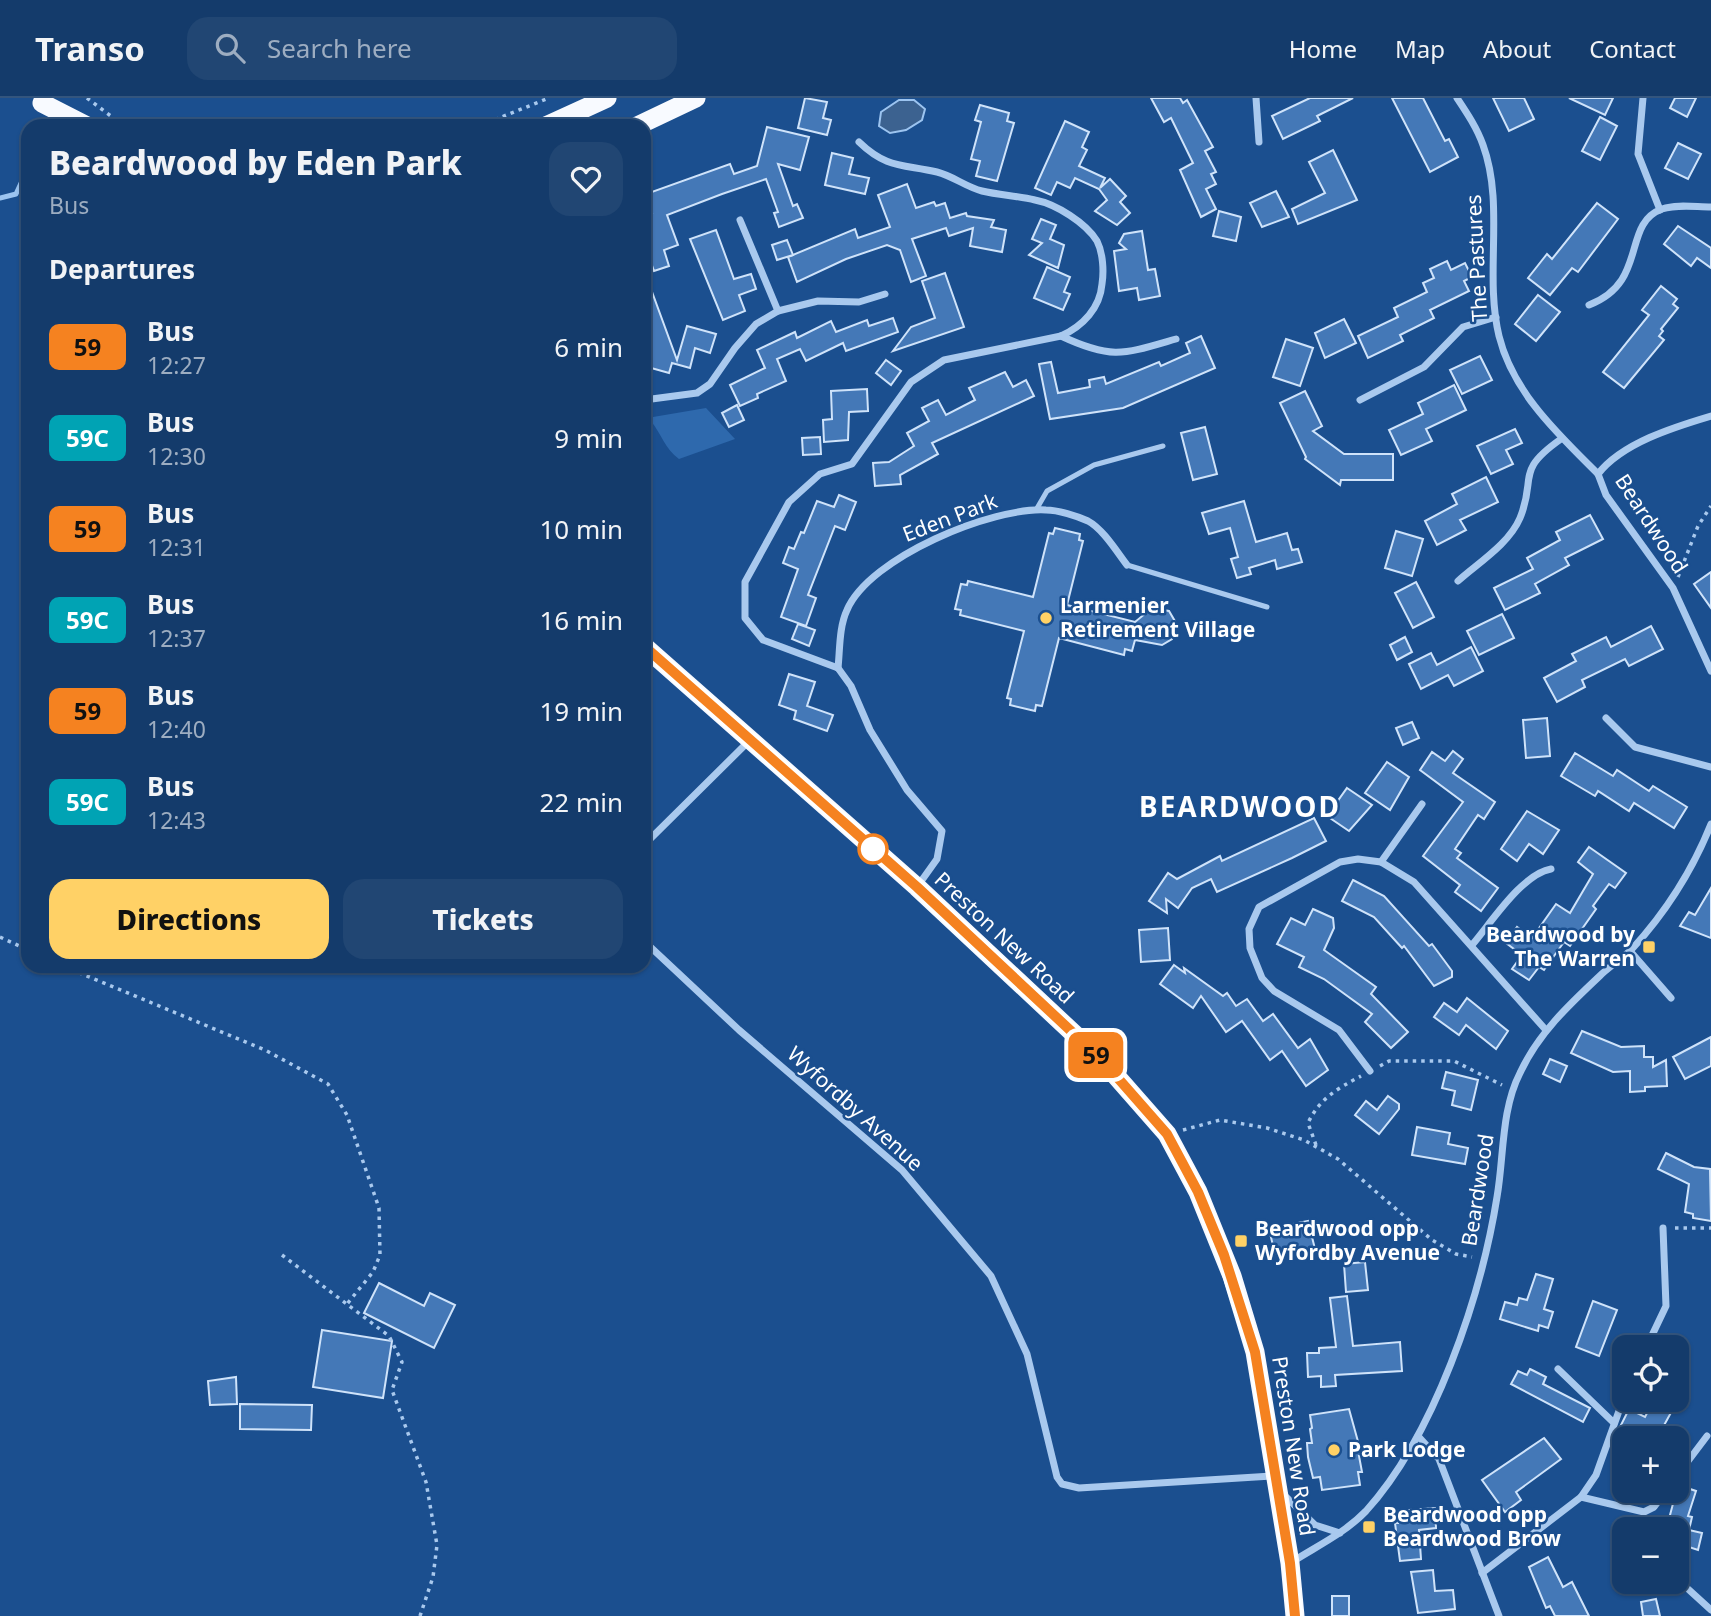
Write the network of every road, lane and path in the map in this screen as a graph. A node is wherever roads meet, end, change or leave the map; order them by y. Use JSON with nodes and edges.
{"nodes":[{"id":1,"x":87,"y":98,"type":"edge"},
{"id":2,"x":549,"y":98,"type":"edge"},
{"id":3,"x":607,"y":98,"type":"edge"},
{"id":4,"x":696,"y":98,"type":"edge"},
{"id":5,"x":1256,"y":98,"type":"edge"},
{"id":6,"x":1457,"y":98,"type":"edge"},
{"id":7,"x":1643,"y":98,"type":"edge"},
{"id":8,"x":39,"y":101,"type":"edge"},
{"id":9,"x":60,"y":119,"type":"edge"},
{"id":10,"x":74,"y":119,"type":"edge"},
{"id":11,"x":115,"y":119,"type":"edge"},
{"id":12,"x":496,"y":119,"type":"edge"},
{"id":13,"x":561,"y":119,"type":"edge"},
{"id":14,"x":651,"y":119,"type":"edge"},
{"id":15,"x":859,"y":142,"type":"dead end"},
{"id":16,"x":1259,"y":142,"type":"dead end"},
{"id":17,"x":1711,"y":207,"type":"edge"},
{"id":18,"x":1660,"y":210,"type":"junction"},
{"id":19,"x":740,"y":220,"type":"dead end"},
{"id":20,"x":886,"y":294,"type":"dead end"},
{"id":21,"x":1589,"y":305,"type":"dead end"},
{"id":22,"x":778,"y":311,"type":"junction"},
{"id":23,"x":1496,"y":317,"type":"junction"},
{"id":24,"x":1061,"y":336,"type":"junction"},
{"id":25,"x":1177,"y":340,"type":"dead end"},
{"id":26,"x":651,"y":399,"type":"edge"},
{"id":27,"x":1360,"y":400,"type":"dead end"},
{"id":28,"x":1711,"y":416,"type":"edge"},
{"id":29,"x":1561,"y":439,"type":"junction"},
{"id":30,"x":1163,"y":446,"type":"dead end"},
{"id":31,"x":1598,"y":474,"type":"junction"},
{"id":32,"x":1711,"y":506,"type":"edge"},
{"id":33,"x":1036,"y":510,"type":"junction"},
{"id":34,"x":1127,"y":565,"type":"joint"},
{"id":35,"x":1458,"y":581,"type":"dead end"},
{"id":36,"x":1673,"y":589,"type":"junction"},
{"id":37,"x":1267,"y":607,"type":"dead end"},
{"id":38,"x":651,"y":652,"type":"edge"},
{"id":39,"x":838,"y":668,"type":"junction"},
{"id":40,"x":1711,"y":671,"type":"edge"},
{"id":41,"x":1606,"y":718,"type":"dead end"},
{"id":42,"x":749,"y":741,"type":"junction"},
{"id":43,"x":1711,"y":767,"type":"edge"},
{"id":44,"x":1422,"y":804,"type":"dead end"},
{"id":45,"x":1711,"y":824,"type":"edge"},
{"id":46,"x":1709,"y":835,"type":"edge"},
{"id":47,"x":651,"y":838,"type":"edge"},
{"id":48,"x":1381,"y":862,"type":"junction"},
{"id":49,"x":1550,"y":869,"type":"dead end"},
{"id":50,"x":917,"y":887,"type":"junction"},
{"id":51,"x":0,"y":937,"type":"edge"},
{"id":52,"x":1472,"y":945,"type":"junction"},
{"id":53,"x":21,"y":947,"type":"edge"},
{"id":54,"x":651,"y":948,"type":"edge"},
{"id":55,"x":1630,"y":951,"type":"junction"},
{"id":56,"x":80,"y":973,"type":"edge"},
{"id":57,"x":1671,"y":998,"type":"dead end"},
{"id":58,"x":1545,"y":1029,"type":"junction"},
{"id":59,"x":1370,"y":1071,"type":"junction"},
{"id":60,"x":1513,"y":1091,"type":"junction"},
{"id":61,"x":1167,"y":1134,"type":"junction"},
{"id":62,"x":1317,"y":1147,"type":"junction"},
{"id":63,"x":1663,"y":1228,"type":"joint"},
{"id":64,"x":1711,"y":1228,"type":"edge"},
{"id":65,"x":282,"y":1255,"type":"dead end"},
{"id":66,"x":1484,"y":1261,"type":"junction"},
{"id":67,"x":347,"y":1304,"type":"junction"},
{"id":68,"x":1653,"y":1335,"type":"edge"},
{"id":69,"x":1558,"y":1369,"type":"dead end"},
{"id":70,"x":1617,"y":1412,"type":"edge"},
{"id":71,"x":1613,"y":1422,"type":"junction"},
{"id":72,"x":1418,"y":1436,"type":"junction"},
{"id":73,"x":1707,"y":1436,"type":"dead end"},
{"id":74,"x":1689,"y":1460,"type":"edge"},
{"id":75,"x":1275,"y":1482,"type":"junction"},
{"id":76,"x":1581,"y":1497,"type":"junction"},
{"id":77,"x":1657,"y":1503,"type":"edge"},
{"id":78,"x":1340,"y":1533,"type":"junction"},
{"id":79,"x":1290,"y":1563,"type":"junction"},
{"id":80,"x":1482,"y":1573,"type":"junction"},
{"id":81,"x":1689,"y":1590,"type":"edge"},
{"id":82,"x":1711,"y":1610,"type":"edge"},
{"id":83,"x":420,"y":1616,"type":"edge"},
{"id":84,"x":1295,"y":1616,"type":"edge"},
{"id":85,"x":1499,"y":1616,"type":"edge"}],
"edges":[{"from":1,"to":11,"type":"path"},
{"from":2,"to":12,"type":"path"},
{"from":3,"to":13,"type":"highway"},
{"from":4,"to":14,"type":"highway"},
{"from":5,"to":16,"type":"street"},
{"from":6,"to":23,"type":"street","name":"The Pastures"},
{"from":7,"to":18,"type":"street"},
{"from":8,"to":9,"type":"highway"},
{"from":8,"to":10,"type":"highway"},
{"from":15,"to":24,"type":"street"},
{"from":17,"to":18,"type":"street"},
{"from":18,"to":21,"type":"street"},
{"from":19,"to":22,"type":"street"},
{"from":20,"to":22,"type":"street"},
{"from":22,"to":26,"type":"street"},
{"from":23,"to":27,"type":"street"},
{"from":23,"to":29,"type":"street","name":"The Pastures"},
{"from":24,"to":25,"type":"street"},
{"from":24,"to":39,"type":"street"},
{"from":28,"to":31,"type":"street","name":"Beardwood"},
{"from":29,"to":31,"type":"street","name":"The Pastures"},
{"from":29,"to":35,"type":"street"},
{"from":30,"to":33,"type":"lane"},
{"from":31,"to":36,"type":"street","name":"Beardwood"},
{"from":32,"to":36,"type":"path"},
{"from":33,"to":34,"type":"street","name":"Eden Park"},
{"from":33,"to":39,"type":"street","name":"Eden Park"},
{"from":34,"to":37,"type":"lane"},
{"from":36,"to":40,"type":"street","name":"Beardwood"},
{"from":38,"to":42,"type":"highway","name":"Preston New Road"},
{"from":39,"to":50,"type":"street"},
{"from":41,"to":43,"type":"street"},
{"from":42,"to":47,"type":"street"},
{"from":42,"to":50,"type":"highway","name":"Preston New Road"},
{"from":44,"to":48,"type":"street"},
{"from":45,"to":46,"type":"street","name":"Beardwood"},
{"from":46,"to":55,"type":"street","name":"Beardwood"},
{"from":48,"to":52,"type":"street"},
{"from":48,"to":59,"type":"street"},
{"from":49,"to":52,"type":"street"},
{"from":50,"to":61,"type":"highway","name":"Preston New Road"},
{"from":51,"to":53,"type":"path"},
{"from":52,"to":58,"type":"street"},
{"from":54,"to":75,"type":"street","name":"Wyfordby Avenue"},
{"from":55,"to":57,"type":"street"},
{"from":55,"to":58,"type":"street","name":"Beardwood"},
{"from":56,"to":67,"type":"path"},
{"from":58,"to":60,"type":"street","name":"Beardwood"},
{"from":59,"to":60,"type":"path"},
{"from":59,"to":62,"type":"path"},
{"from":60,"to":66,"type":"street","name":"Beardwood"},
{"from":61,"to":62,"type":"path"},
{"from":61,"to":75,"type":"highway","name":"Preston New Road"},
{"from":62,"to":66,"type":"path"},
{"from":63,"to":64,"type":"path"},
{"from":63,"to":68,"type":"street"},
{"from":65,"to":67,"type":"path"},
{"from":66,"to":72,"type":"street","name":"Beardwood"},
{"from":67,"to":83,"type":"path"},
{"from":69,"to":71,"type":"street"},
{"from":70,"to":71,"type":"street"},
{"from":71,"to":76,"type":"street"},
{"from":72,"to":78,"type":"street","name":"Beardwood"},
{"from":72,"to":80,"type":"street"},
{"from":73,"to":74,"type":"street"},
{"from":75,"to":78,"type":"street"},
{"from":75,"to":79,"type":"highway","name":"Preston New Road"},
{"from":76,"to":77,"type":"street"},
{"from":76,"to":80,"type":"street"},
{"from":78,"to":79,"type":"street","name":"Beardwood"},
{"from":79,"to":84,"type":"highway","name":"Preston New Road"},
{"from":80,"to":85,"type":"street"},
{"from":81,"to":82,"type":"street"}]}
